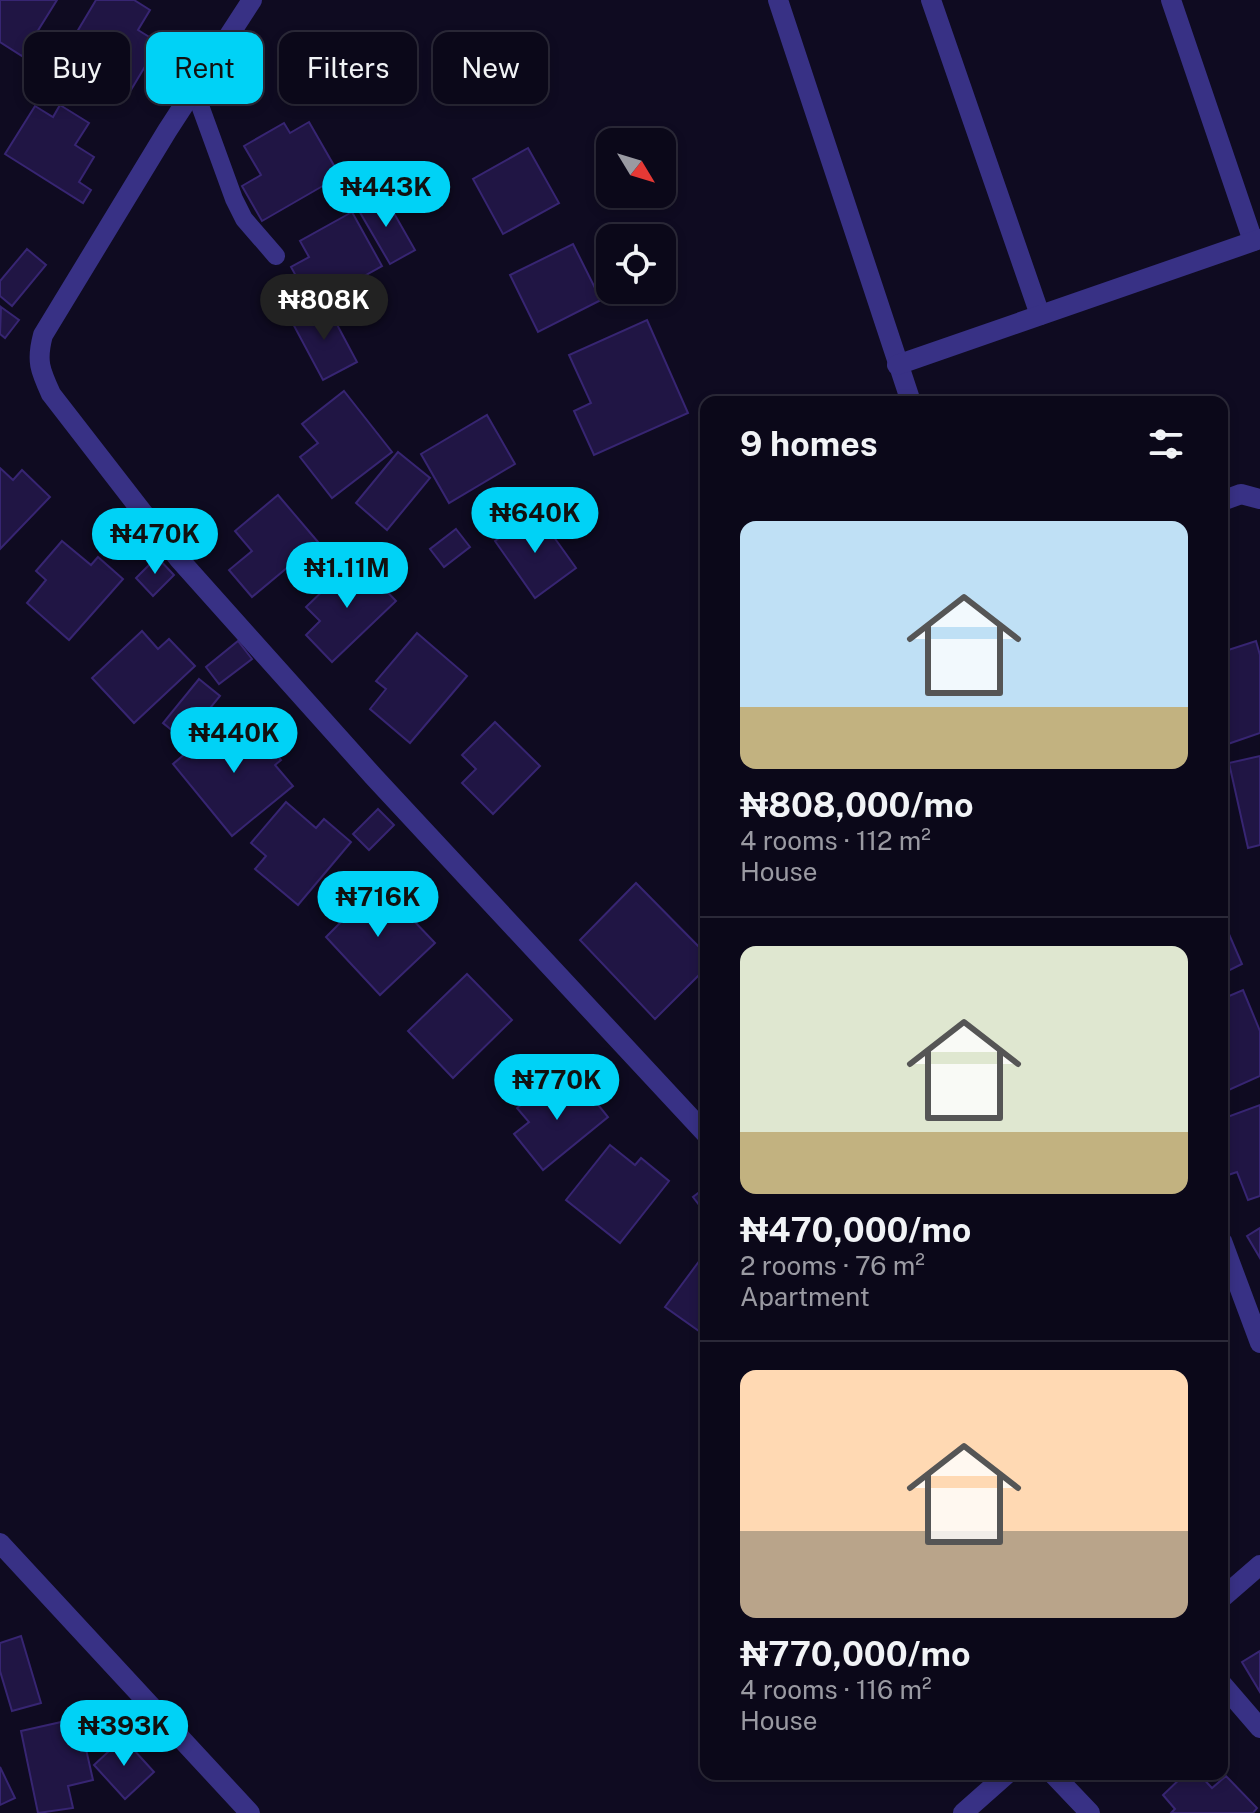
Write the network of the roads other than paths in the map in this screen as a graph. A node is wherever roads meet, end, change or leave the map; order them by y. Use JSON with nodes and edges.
{"nodes":[{"id":1,"x":252,"y":0,"type":"edge"},
{"id":2,"x":778,"y":0,"type":"edge"},
{"id":3,"x":931,"y":0,"type":"edge"},
{"id":4,"x":1171,"y":0,"type":"edge"},
{"id":5,"x":231,"y":32,"type":"edge"},
{"id":6,"x":185,"y":104,"type":"edge"},
{"id":7,"x":199,"y":104,"type":"edge"},
{"id":8,"x":1257,"y":240,"type":"edge"},
{"id":9,"x":276,"y":256,"type":"dead end"},
{"id":10,"x":1040,"y":315,"type":"junction"},
{"id":11,"x":897,"y":365,"type":"junction"},
{"id":12,"x":909,"y":396,"type":"edge"},
{"id":13,"x":1228,"y":499,"type":"edge"},
{"id":14,"x":1260,"y":499,"type":"edge"},
{"id":15,"x":700,"y":1128,"type":"edge"},
{"id":16,"x":1228,"y":1257,"type":"edge"},
{"id":17,"x":1260,"y":1343,"type":"edge"},
{"id":18,"x":0,"y":1543,"type":"edge"},
{"id":19,"x":1260,"y":1565,"type":"edge"},
{"id":20,"x":1228,"y":1593,"type":"edge"},
{"id":21,"x":1228,"y":1691,"type":"edge"},
{"id":22,"x":1260,"y":1728,"type":"edge"},
{"id":23,"x":1000,"y":1780,"type":"edge"},
{"id":24,"x":1059,"y":1780,"type":"edge"},
{"id":25,"x":250,"y":1813,"type":"edge"},
{"id":26,"x":963,"y":1813,"type":"edge"},
{"id":27,"x":1090,"y":1813,"type":"edge"}],
"edges":[{"from":1,"to":5,"type":"street"},
{"from":2,"to":11,"type":"street"},
{"from":3,"to":10,"type":"street"},
{"from":4,"to":8,"type":"street"},
{"from":6,"to":15,"type":"street"},
{"from":7,"to":9,"type":"lane"},
{"from":8,"to":10,"type":"street"},
{"from":10,"to":11,"type":"street"},
{"from":11,"to":12,"type":"street"},
{"from":13,"to":14,"type":"street"},
{"from":16,"to":17,"type":"street"},
{"from":18,"to":25,"type":"street"},
{"from":19,"to":20,"type":"street"},
{"from":21,"to":22,"type":"street"},
{"from":23,"to":26,"type":"street"},
{"from":24,"to":27,"type":"street"}]}
